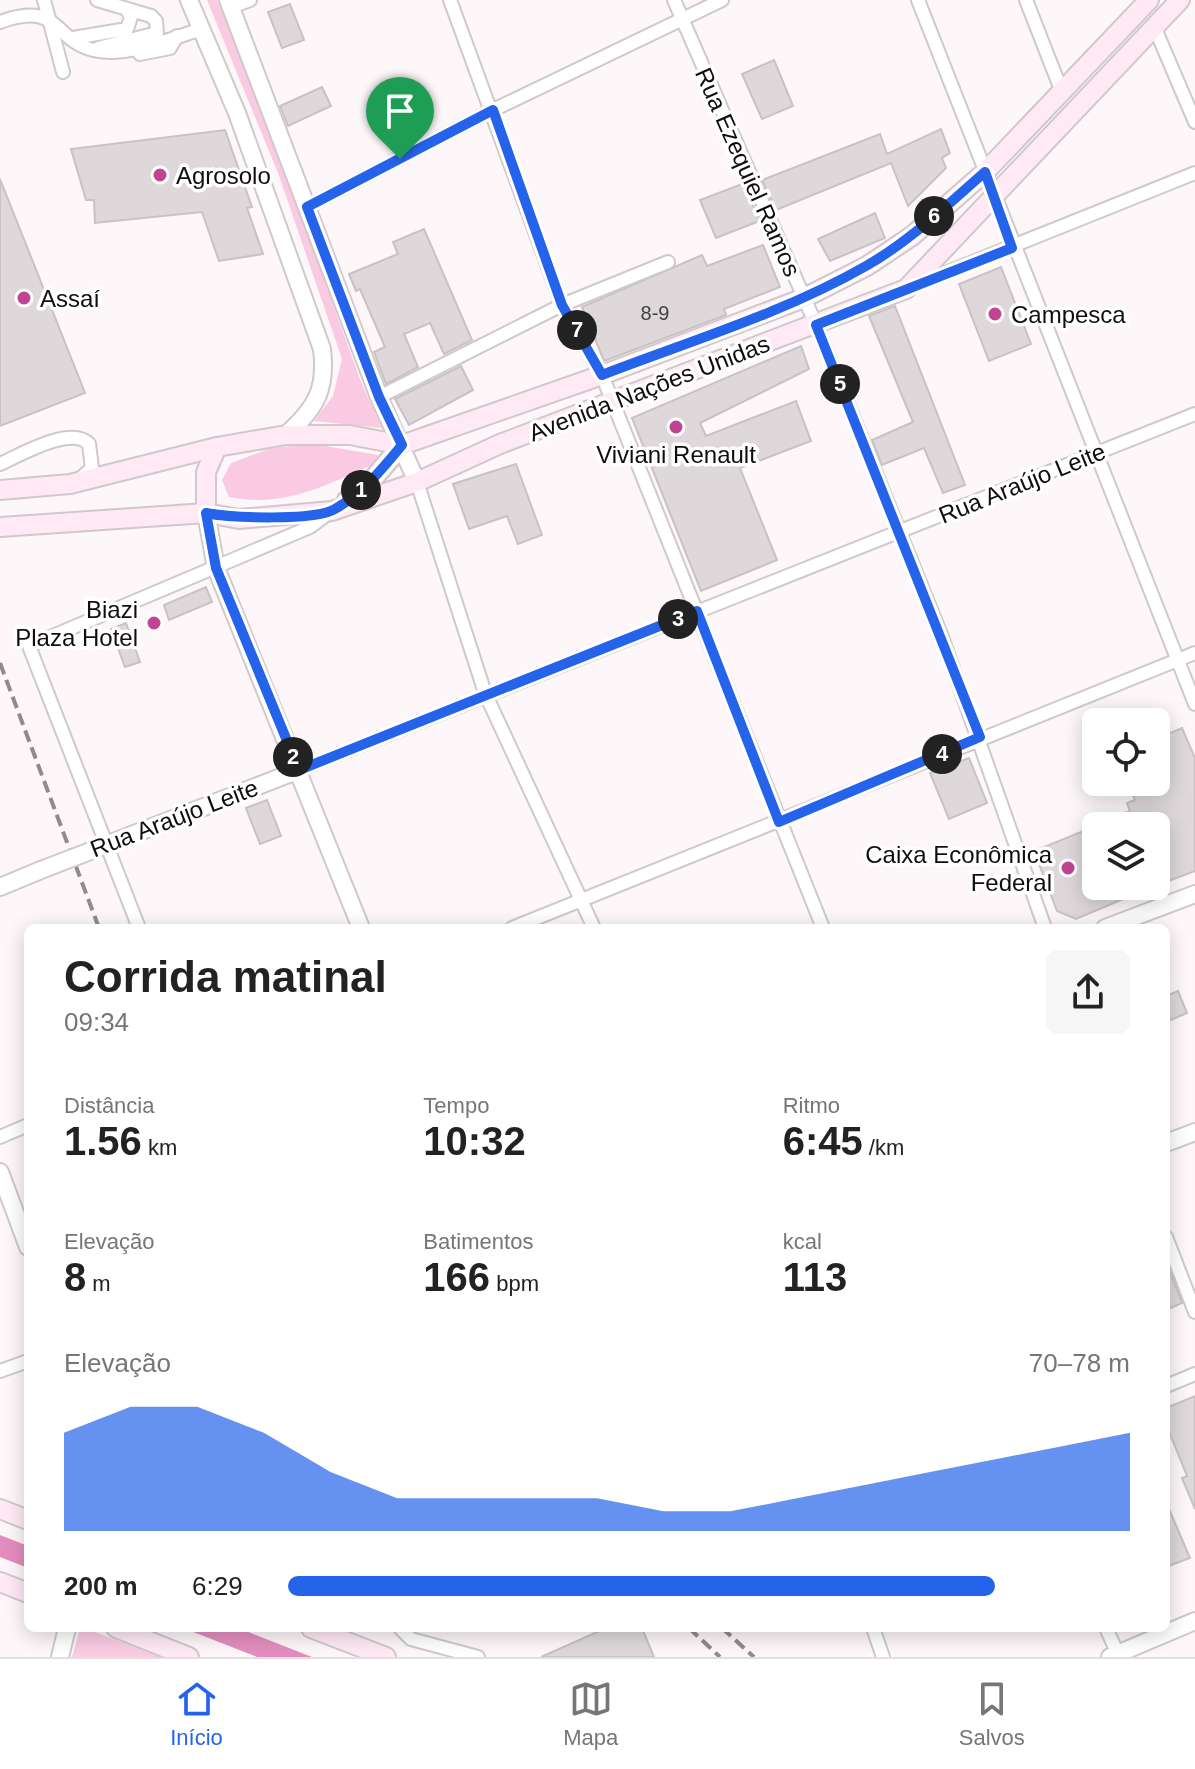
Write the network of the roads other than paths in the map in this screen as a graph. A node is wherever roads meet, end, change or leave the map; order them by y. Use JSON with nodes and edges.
{"nodes":[{"id":1,"x":44,"y":0,"type":"edge"},
{"id":2,"x":97,"y":0,"type":"edge"},
{"id":3,"x":189,"y":0,"type":"edge"},
{"id":4,"x":250,"y":0,"type":"edge"},
{"id":5,"x":450,"y":0,"type":"edge"},
{"id":6,"x":674,"y":0,"type":"edge"},
{"id":7,"x":722,"y":0,"type":"edge"},
{"id":8,"x":918,"y":0,"type":"edge"},
{"id":9,"x":1026,"y":0,"type":"edge"},
{"id":10,"x":1180,"y":0,"type":"edge"},
{"id":11,"x":1148,"y":1,"type":"edge"},
{"id":12,"x":230,"y":4,"type":"edge"},
{"id":13,"x":127,"y":10,"type":"junction"},
{"id":14,"x":21,"y":14,"type":"junction"},
{"id":15,"x":681,"y":19,"type":"junction"},
{"id":16,"x":49,"y":20,"type":"junction"},
{"id":17,"x":0,"y":22,"type":"edge"},
{"id":18,"x":1154,"y":26,"type":"junction"},
{"id":19,"x":201,"y":29,"type":"junction"},
{"id":20,"x":157,"y":33,"type":"junction"},
{"id":21,"x":178,"y":37,"type":"junction"},
{"id":22,"x":82,"y":44,"type":"junction"},
{"id":23,"x":1062,"y":92,"type":"junction"},
{"id":24,"x":493,"y":110,"type":"junction"},
{"id":25,"x":1195,"y":122,"type":"edge"},
{"id":26,"x":985,"y":172,"type":"junction"},
{"id":27,"x":1195,"y":173,"type":"edge"},
{"id":28,"x":993,"y":197,"type":"junction"},
{"id":29,"x":307,"y":207,"type":"junction"},
{"id":30,"x":1012,"y":248,"type":"junction"},
{"id":31,"x":668,"y":262,"type":"dead end"},
{"id":32,"x":906,"y":289,"type":"junction"},
{"id":33,"x":804,"y":298,"type":"junction"},
{"id":34,"x":562,"y":305,"type":"junction"},
{"id":35,"x":816,"y":325,"type":"junction"},
{"id":36,"x":602,"y":375,"type":"junction"},
{"id":37,"x":379,"y":397,"type":"junction"},
{"id":38,"x":612,"y":404,"type":"junction"},
{"id":39,"x":1195,"y":414,"type":"edge"},
{"id":40,"x":286,"y":435,"type":"junction"},
{"id":41,"x":402,"y":445,"type":"junction"},
{"id":42,"x":217,"y":447,"type":"junction"},
{"id":43,"x":1096,"y":454,"type":"junction"},
{"id":44,"x":0,"y":456,"type":"edge"},
{"id":45,"x":0,"y":464,"type":"edge"},
{"id":46,"x":104,"y":476,"type":"junction"},
{"id":47,"x":417,"y":482,"type":"junction"},
{"id":48,"x":70,"y":484,"type":"junction"},
{"id":49,"x":0,"y":490,"type":"edge"},
{"id":50,"x":332,"y":511,"type":"junction"},
{"id":51,"x":206,"y":513,"type":"junction"},
{"id":52,"x":0,"y":527,"type":"edge"},
{"id":53,"x":899,"y":531,"type":"junction"},
{"id":54,"x":216,"y":568,"type":"junction"},
{"id":55,"x":697,"y":611,"type":"junction"},
{"id":56,"x":1195,"y":653,"type":"edge"},
{"id":57,"x":1177,"y":660,"type":"junction"},
{"id":58,"x":485,"y":693,"type":"junction"},
{"id":59,"x":1195,"y":704,"type":"edge"},
{"id":60,"x":980,"y":737,"type":"junction"},
{"id":61,"x":299,"y":770,"type":"junction"},
{"id":62,"x":779,"y":822,"type":"junction"},
{"id":63,"x":106,"y":845,"type":"junction"},
{"id":64,"x":0,"y":887,"type":"edge"},
{"id":65,"x":1195,"y":894,"type":"edge"},
{"id":66,"x":582,"y":898,"type":"junction"},
{"id":67,"x":137,"y":924,"type":"edge"},
{"id":68,"x":359,"y":924,"type":"edge"},
{"id":69,"x":521,"y":924,"type":"edge"},
{"id":70,"x":592,"y":924,"type":"edge"},
{"id":71,"x":821,"y":924,"type":"edge"},
{"id":72,"x":1044,"y":924,"type":"edge"},
{"id":73,"x":1116,"y":924,"type":"edge"},
{"id":74,"x":24,"y":1127,"type":"edge"},
{"id":75,"x":1195,"y":1132,"type":"edge"},
{"id":76,"x":0,"y":1137,"type":"edge"},
{"id":77,"x":1170,"y":1141,"type":"edge"},
{"id":78,"x":0,"y":1172,"type":"edge"},
{"id":79,"x":24,"y":1236,"type":"edge"},
{"id":80,"x":1170,"y":1247,"type":"edge"},
{"id":81,"x":1195,"y":1312,"type":"edge"},
{"id":82,"x":24,"y":1362,"type":"edge"},
{"id":83,"x":0,"y":1371,"type":"edge"},
{"id":84,"x":1195,"y":1374,"type":"edge"},
{"id":85,"x":1170,"y":1384,"type":"edge"},
{"id":86,"x":0,"y":1509,"type":"edge"},
{"id":87,"x":24,"y":1518,"type":"edge"},
{"id":88,"x":0,"y":1582,"type":"edge"},
{"id":89,"x":24,"y":1591,"type":"edge"},
{"id":90,"x":1195,"y":1621,"type":"edge"},
{"id":91,"x":66,"y":1632,"type":"edge"},
{"id":92,"x":126,"y":1632,"type":"edge"},
{"id":93,"x":322,"y":1632,"type":"edge"},
{"id":94,"x":404,"y":1632,"type":"edge"},
{"id":95,"x":874,"y":1632,"type":"edge"},
{"id":96,"x":1107,"y":1632,"type":"edge"},
{"id":97,"x":365,"y":1648,"type":"junction"},
{"id":98,"x":1116,"y":1656,"type":"edge"},
{"id":99,"x":60,"y":1657,"type":"edge"},
{"id":100,"x":189,"y":1657,"type":"edge"},
{"id":101,"x":386,"y":1657,"type":"edge"},
{"id":102,"x":404,"y":1657,"type":"edge"},
{"id":103,"x":478,"y":1657,"type":"edge"},
{"id":104,"x":883,"y":1657,"type":"edge"}],
"edges":[{"from":1,"to":14,"type":"street"},
{"from":1,"to":16,"type":"street"},
{"from":2,"to":13,"type":"street"},
{"from":3,"to":19,"type":"street"},
{"from":4,"to":12,"type":"street"},
{"from":5,"to":24,"type":"street"},
{"from":6,"to":15,"type":"street","name":"Rua Ezequiel Ramos"},
{"from":7,"to":15,"type":"street"},
{"from":8,"to":26,"type":"street"},
{"from":9,"to":23,"type":"street"},
{"from":10,"to":18,"type":"main road","name":"Avenida Nações Unidas"},
{"from":11,"to":23,"type":"main road","name":"Avenida Nações Unidas"},
{"from":12,"to":29,"type":"street"},
{"from":13,"to":20,"type":"street"},
{"from":13,"to":22,"type":"street"},
{"from":14,"to":16,"type":"street"},
{"from":14,"to":17,"type":"street"},
{"from":15,"to":24,"type":"street"},
{"from":15,"to":33,"type":"street","name":"Rua Ezequiel Ramos"},
{"from":16,"to":22,"type":"street"},
{"from":16,"to":22,"type":"street"},
{"from":18,"to":25,"type":"street"},
{"from":18,"to":28,"type":"main road","name":"Avenida Nações Unidas"},
{"from":19,"to":21,"type":"street"},
{"from":19,"to":40,"type":"street"},
{"from":20,"to":21,"type":"street"},
{"from":20,"to":22,"type":"street"},
{"from":21,"to":22,"type":"street"},
{"from":23,"to":26,"type":"main road","name":"Avenida Nações Unidas"},
{"from":24,"to":29,"type":"street"},
{"from":24,"to":34,"type":"street"},
{"from":26,"to":28,"type":"street"},
{"from":26,"to":33,"type":"main road","name":"Avenida Nações Unidas"},
{"from":27,"to":30,"type":"street"},
{"from":28,"to":30,"type":"street"},
{"from":28,"to":32,"type":"main road","name":"Avenida Nações Unidas"},
{"from":29,"to":37,"type":"street"},
{"from":30,"to":32,"type":"street"},
{"from":30,"to":43,"type":"street"},
{"from":31,"to":34,"type":"street"},
{"from":32,"to":35,"type":"main road","name":"Avenida Nações Unidas"},
{"from":33,"to":35,"type":"street","name":"Rua Ezequiel Ramos"},
{"from":33,"to":36,"type":"main road","name":"Avenida Nações Unidas"},
{"from":34,"to":36,"type":"street"},
{"from":34,"to":37,"type":"street"},
{"from":35,"to":38,"type":"main road","name":"Avenida Nações Unidas"},
{"from":35,"to":53,"type":"street","name":"Rua Ezequiel Ramos"},
{"from":36,"to":38,"type":"street"},
{"from":36,"to":41,"type":"main road","name":"Avenida Nações Unidas"},
{"from":37,"to":41,"type":"street"},
{"from":38,"to":47,"type":"main road","name":"Avenida Nações Unidas"},
{"from":38,"to":55,"type":"street"},
{"from":39,"to":43,"type":"street","name":"Rua Araújo Leite"},
{"from":40,"to":41,"type":"main road"},
{"from":40,"to":42,"type":"main road"},
{"from":41,"to":47,"type":"street"},
{"from":41,"to":50,"type":"main road"},
{"from":42,"to":46,"type":"main road"},
{"from":42,"to":51,"type":"main road"},
{"from":43,"to":53,"type":"street","name":"Rua Araújo Leite"},
{"from":43,"to":57,"type":"street"},
{"from":44,"to":46,"type":"street"},
{"from":45,"to":48,"type":"street"},
{"from":46,"to":48,"type":"main road"},
{"from":47,"to":50,"type":"main road","name":"Avenida Nações Unidas"},
{"from":47,"to":58,"type":"street"},
{"from":48,"to":49,"type":"main road"},
{"from":50,"to":51,"type":"main road","name":"Avenida Nações Unidas"},
{"from":50,"to":54,"type":"street"},
{"from":51,"to":52,"type":"main road","name":"Avenida Nações Unidas"},
{"from":51,"to":54,"type":"street"},
{"from":53,"to":55,"type":"street","name":"Rua Araújo Leite"},
{"from":53,"to":60,"type":"street","name":"Rua Ezequiel Ramos"},
{"from":54,"to":61,"type":"street"},
{"from":54,"to":63,"type":"street"},
{"from":55,"to":58,"type":"street","name":"Rua Araújo Leite"},
{"from":55,"to":62,"type":"street"},
{"from":56,"to":57,"type":"street"},
{"from":57,"to":59,"type":"street"},
{"from":57,"to":60,"type":"street"},
{"from":58,"to":61,"type":"street","name":"Rua Araújo Leite"},
{"from":58,"to":66,"type":"street"},
{"from":60,"to":62,"type":"street"},
{"from":60,"to":72,"type":"street","name":"Rua Ezequiel Ramos"},
{"from":61,"to":63,"type":"street","name":"Rua Araújo Leite"},
{"from":61,"to":68,"type":"street"},
{"from":62,"to":66,"type":"street"},
{"from":62,"to":71,"type":"street"},
{"from":63,"to":64,"type":"street","name":"Rua Araújo Leite","bridge":true},
{"from":63,"to":67,"type":"street"},
{"from":65,"to":73,"type":"street"},
{"from":66,"to":69,"type":"street"},
{"from":66,"to":70,"type":"street"},
{"from":74,"to":76,"type":"street"},
{"from":75,"to":77,"type":"street"},
{"from":78,"to":79,"type":"street"},
{"from":80,"to":81,"type":"street"},
{"from":82,"to":83,"type":"street"},
{"from":84,"to":85,"type":"street"},
{"from":86,"to":87,"type":"main road"},
{"from":88,"to":89,"type":"main road"},
{"from":90,"to":98,"type":"street"},
{"from":91,"to":99,"type":"street"},
{"from":92,"to":100,"type":"main road"},
{"from":93,"to":97,"type":"main road"},
{"from":94,"to":103,"type":"street"},
{"from":95,"to":104,"type":"street"},
{"from":96,"to":98,"type":"street"},
{"from":97,"to":101,"type":"main road"},
{"from":97,"to":102,"type":"main road"}]}
